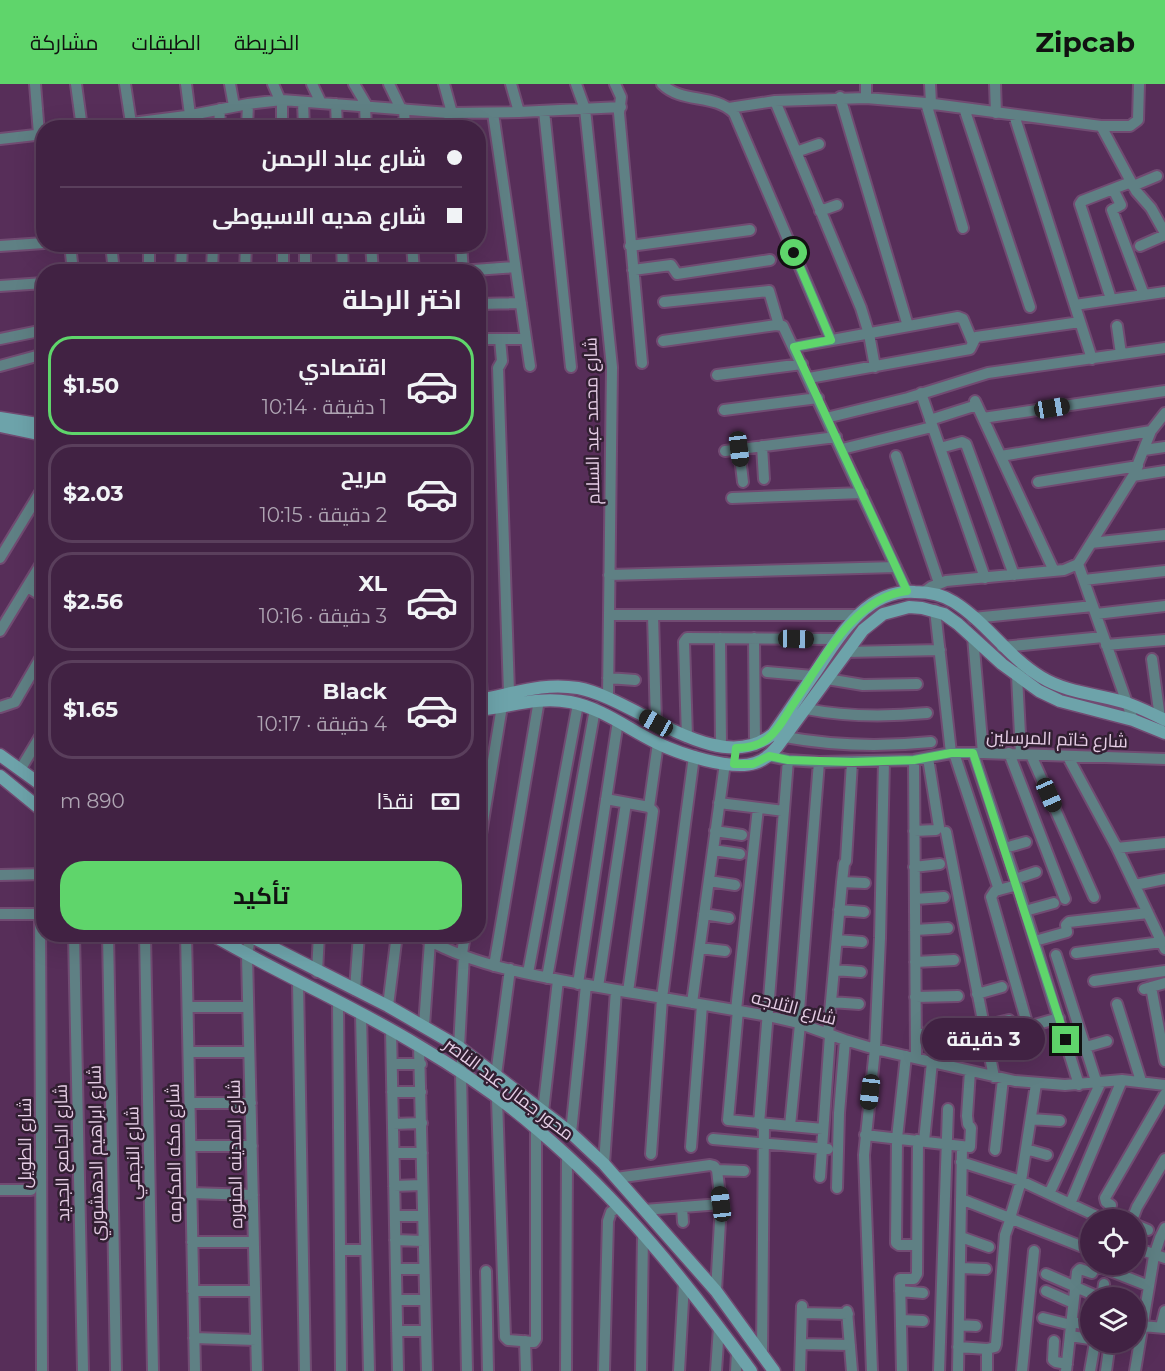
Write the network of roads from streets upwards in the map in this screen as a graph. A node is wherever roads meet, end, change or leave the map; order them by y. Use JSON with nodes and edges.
{"nodes":[{"id":1,"x":35,"y":84,"type":"edge"},
{"id":2,"x":76,"y":84,"type":"edge"},
{"id":3,"x":125,"y":84,"type":"edge"},
{"id":4,"x":186,"y":84,"type":"edge"},
{"id":5,"x":230,"y":84,"type":"edge"},
{"id":6,"x":273,"y":84,"type":"edge"},
{"id":7,"x":312,"y":84,"type":"edge"},
{"id":8,"x":354,"y":84,"type":"edge"},
{"id":9,"x":389,"y":84,"type":"edge"},
{"id":10,"x":444,"y":84,"type":"edge"},
{"id":11,"x":511,"y":84,"type":"edge"},
{"id":12,"x":576,"y":84,"type":"edge"},
{"id":13,"x":615,"y":84,"type":"edge"},
{"id":14,"x":662,"y":84,"type":"edge"},
{"id":15,"x":866,"y":84,"type":"edge"},
{"id":16,"x":930,"y":84,"type":"edge"},
{"id":17,"x":994,"y":84,"type":"edge"},
{"id":18,"x":1139,"y":84,"type":"edge"},
{"id":19,"x":840,"y":97,"type":"junction"},
{"id":20,"x":867,"y":98,"type":"junction"},
{"id":21,"x":281,"y":100,"type":"junction"},
{"id":22,"x":775,"y":101,"type":"junction"},
{"id":23,"x":303,"y":102,"type":"junction"},
{"id":24,"x":321,"y":103,"type":"junction"},
{"id":25,"x":928,"y":103,"type":"junction"},
{"id":26,"x":248,"y":104,"type":"junction"},
{"id":27,"x":336,"y":104,"type":"junction"},
{"id":28,"x":234,"y":106,"type":"junction"},
{"id":29,"x":366,"y":106,"type":"junction"},
{"id":30,"x":621,"y":107,"type":"junction"},
{"id":31,"x":729,"y":108,"type":"junction"},
{"id":32,"x":964,"y":108,"type":"junction"},
{"id":33,"x":220,"y":109,"type":"junction"},
{"id":34,"x":403,"y":109,"type":"junction"},
{"id":35,"x":585,"y":109,"type":"junction"},
{"id":36,"x":544,"y":111,"type":"junction"},
{"id":37,"x":519,"y":112,"type":"junction"},
{"id":38,"x":450,"y":113,"type":"junction"},
{"id":39,"x":493,"y":113,"type":"junction"},
{"id":40,"x":996,"y":113,"type":"junction"},
{"id":41,"x":1014,"y":115,"type":"junction"},
{"id":42,"x":188,"y":116,"type":"junction"},
{"id":43,"x":39,"y":120,"type":"edge"},
{"id":44,"x":81,"y":120,"type":"edge"},
{"id":45,"x":131,"y":120,"type":"edge"},
{"id":46,"x":168,"y":120,"type":"edge"},
{"id":47,"x":187,"y":120,"type":"edge"},
{"id":48,"x":219,"y":120,"type":"edge"},
{"id":49,"x":247,"y":120,"type":"edge"},
{"id":50,"x":282,"y":120,"type":"edge"},
{"id":51,"x":304,"y":120,"type":"edge"},
{"id":52,"x":337,"y":120,"type":"edge"},
{"id":53,"x":366,"y":120,"type":"edge"},
{"id":54,"x":404,"y":120,"type":"edge"},
{"id":55,"x":450,"y":120,"type":"edge"},
{"id":56,"x":1101,"y":126,"type":"junction"},
{"id":57,"x":36,"y":135,"type":"edge"},
{"id":58,"x":0,"y":139,"type":"edge"},
{"id":59,"x":819,"y":144,"type":"dead end"},
{"id":60,"x":796,"y":152,"type":"junction"},
{"id":61,"x":1157,"y":176,"type":"dead end"},
{"id":62,"x":1132,"y":184,"type":"junction"},
{"id":63,"x":1113,"y":189,"type":"junction"},
{"id":64,"x":837,"y":205,"type":"dead end"},
{"id":65,"x":820,"y":211,"type":"junction"},
{"id":66,"x":963,"y":228,"type":"dead end"},
{"id":67,"x":750,"y":230,"type":"dead end"},
{"id":68,"x":1165,"y":234,"type":"edge"},
{"id":69,"x":36,"y":244,"type":"edge"},
{"id":70,"x":0,"y":246,"type":"edge"},
{"id":71,"x":630,"y":246,"type":"junction"},
{"id":72,"x":1140,"y":246,"type":"dead end"},
{"id":73,"x":770,"y":260,"type":"dead end"},
{"id":74,"x":516,"y":267,"type":"junction"},
{"id":75,"x":486,"y":269,"type":"edge"},
{"id":76,"x":633,"y":270,"type":"junction"},
{"id":77,"x":36,"y":283,"type":"edge"},
{"id":78,"x":0,"y":285,"type":"edge"},
{"id":79,"x":1165,"y":292,"type":"edge"},
{"id":80,"x":1144,"y":295,"type":"junction"},
{"id":81,"x":1111,"y":299,"type":"junction"},
{"id":82,"x":664,"y":302,"type":"dead end"},
{"id":83,"x":521,"y":303,"type":"junction"},
{"id":84,"x":486,"y":304,"type":"edge"},
{"id":85,"x":1075,"y":305,"type":"junction"},
{"id":86,"x":1030,"y":307,"type":"dead end"},
{"id":87,"x":1080,"y":322,"type":"junction"},
{"id":88,"x":908,"y":326,"type":"junction"},
{"id":89,"x":1117,"y":326,"type":"dead end"},
{"id":90,"x":782,"y":327,"type":"junction"},
{"id":91,"x":36,"y":332,"type":"edge"},
{"id":92,"x":869,"y":334,"type":"junction"},
{"id":93,"x":0,"y":339,"type":"edge"},
{"id":94,"x":486,"y":339,"type":"edge"},
{"id":95,"x":500,"y":339,"type":"junction"},
{"id":96,"x":526,"y":339,"type":"junction"},
{"id":97,"x":831,"y":340,"type":"junction"},
{"id":98,"x":663,"y":341,"type":"dead end"},
{"id":99,"x":973,"y":343,"type":"junction"},
{"id":100,"x":794,"y":347,"type":"junction"},
{"id":101,"x":1165,"y":348,"type":"edge"},
{"id":102,"x":1121,"y":354,"type":"junction"},
{"id":103,"x":36,"y":356,"type":"edge"},
{"id":104,"x":1092,"y":359,"type":"junction"},
{"id":105,"x":642,"y":363,"type":"dead end"},
{"id":106,"x":802,"y":364,"type":"junction"},
{"id":107,"x":0,"y":366,"type":"edge"},
{"id":108,"x":530,"y":366,"type":"dead end"},
{"id":109,"x":571,"y":367,"type":"dead end"},
{"id":110,"x":875,"y":367,"type":"junction"},
{"id":111,"x":717,"y":375,"type":"dead end"},
{"id":112,"x":809,"y":378,"type":"junction"},
{"id":113,"x":1165,"y":391,"type":"edge"},
{"id":114,"x":921,"y":393,"type":"junction"},
{"id":115,"x":818,"y":398,"type":"junction"},
{"id":116,"x":724,"y":410,"type":"dead end"},
{"id":117,"x":0,"y":418,"type":"edge"},
{"id":118,"x":826,"y":418,"type":"junction"},
{"id":119,"x":983,"y":418,"type":"junction"},
{"id":120,"x":1163,"y":418,"type":"edge"},
{"id":121,"x":931,"y":423,"type":"junction"},
{"id":122,"x":36,"y":424,"type":"edge"},
{"id":123,"x":0,"y":426,"type":"edge"},
{"id":124,"x":1151,"y":431,"type":"junction"},
{"id":125,"x":36,"y":433,"type":"edge"},
{"id":126,"x":836,"y":437,"type":"junction"},
{"id":127,"x":762,"y":446,"type":"junction"},
{"id":128,"x":1165,"y":447,"type":"edge"},
{"id":129,"x":940,"y":448,"type":"junction"},
{"id":130,"x":739,"y":449,"type":"junction"},
{"id":131,"x":842,"y":449,"type":"junction"},
{"id":132,"x":1144,"y":450,"type":"junction"},
{"id":133,"x":726,"y":451,"type":"dead end"},
{"id":134,"x":896,"y":456,"type":"dead end"},
{"id":135,"x":1001,"y":456,"type":"junction"},
{"id":136,"x":1136,"y":471,"type":"junction"},
{"id":137,"x":1165,"y":471,"type":"edge"},
{"id":138,"x":764,"y":479,"type":"dead end"},
{"id":139,"x":743,"y":482,"type":"dead end"},
{"id":140,"x":1038,"y":482,"type":"dead end"},
{"id":141,"x":862,"y":493,"type":"junction"},
{"id":142,"x":732,"y":498,"type":"dead end"},
{"id":143,"x":36,"y":499,"type":"edge"},
{"id":144,"x":1165,"y":535,"type":"edge"},
{"id":145,"x":1091,"y":543,"type":"junction"},
{"id":146,"x":0,"y":558,"type":"edge"},
{"id":147,"x":1078,"y":564,"type":"junction"},
{"id":148,"x":896,"y":567,"type":"junction"},
{"id":149,"x":1054,"y":571,"type":"junction"},
{"id":150,"x":1165,"y":571,"type":"edge"},
{"id":151,"x":36,"y":572,"type":"edge"},
{"id":152,"x":609,"y":575,"type":"junction"},
{"id":153,"x":1014,"y":575,"type":"junction"},
{"id":154,"x":985,"y":578,"type":"junction"},
{"id":155,"x":1084,"y":580,"type":"junction"},
{"id":156,"x":939,"y":583,"type":"junction"},
{"id":157,"x":27,"y":587,"type":"junction"},
{"id":158,"x":907,"y":591,"type":"junction"},
{"id":159,"x":36,"y":592,"type":"edge"},
{"id":160,"x":924,"y":592,"type":"junction"},
{"id":161,"x":948,"y":600,"type":"junction"},
{"id":162,"x":1165,"y":606,"type":"edge"},
{"id":163,"x":1094,"y":610,"type":"junction"},
{"id":164,"x":939,"y":612,"type":"junction"},
{"id":165,"x":610,"y":615,"type":"junction"},
{"id":166,"x":653,"y":615,"type":"junction"},
{"id":167,"x":857,"y":615,"type":"junction"},
{"id":168,"x":973,"y":618,"type":"junction"},
{"id":169,"x":0,"y":631,"type":"edge"},
{"id":170,"x":973,"y":637,"type":"junction"},
{"id":171,"x":720,"y":638,"type":"junction"},
{"id":172,"x":754,"y":638,"type":"junction"},
{"id":173,"x":837,"y":639,"type":"junction"},
{"id":174,"x":1165,"y":640,"type":"edge"},
{"id":175,"x":1105,"y":641,"type":"junction"},
{"id":176,"x":1002,"y":647,"type":"junction"},
{"id":177,"x":939,"y":650,"type":"junction"},
{"id":178,"x":846,"y":652,"type":"junction"},
{"id":179,"x":1152,"y":660,"type":"dead end"},
{"id":180,"x":36,"y":666,"type":"edge"},
{"id":181,"x":1021,"y":670,"type":"junction"},
{"id":182,"x":767,"y":672,"type":"dead end"},
{"id":183,"x":813,"y":676,"type":"junction"},
{"id":184,"x":608,"y":678,"type":"junction"},
{"id":185,"x":827,"y":679,"type":"junction"},
{"id":186,"x":635,"y":680,"type":"dead end"},
{"id":187,"x":918,"y":684,"type":"dead end"},
{"id":188,"x":509,"y":692,"type":"junction"},
{"id":189,"x":608,"y":697,"type":"junction"},
{"id":190,"x":539,"y":700,"type":"junction"},
{"id":191,"x":486,"y":701,"type":"edge"},
{"id":192,"x":1127,"y":703,"type":"junction"},
{"id":193,"x":486,"y":704,"type":"edge"},
{"id":194,"x":579,"y":704,"type":"junction"},
{"id":195,"x":502,"y":706,"type":"junction"},
{"id":196,"x":0,"y":707,"type":"edge"},
{"id":197,"x":595,"y":709,"type":"junction"},
{"id":198,"x":806,"y":709,"type":"junction"},
{"id":199,"x":927,"y":713,"type":"dead end"},
{"id":200,"x":1163,"y":719,"type":"edge"},
{"id":201,"x":1133,"y":720,"type":"junction"},
{"id":202,"x":618,"y":721,"type":"junction"},
{"id":203,"x":656,"y":723,"type":"junction"},
{"id":204,"x":1165,"y":733,"type":"edge"},
{"id":205,"x":687,"y":737,"type":"junction"},
{"id":206,"x":785,"y":737,"type":"junction"},
{"id":207,"x":931,"y":742,"type":"dead end"},
{"id":208,"x":36,"y":743,"type":"edge"},
{"id":209,"x":658,"y":743,"type":"junction"},
{"id":210,"x":755,"y":745,"type":"junction"},
{"id":211,"x":721,"y":746,"type":"junction"},
{"id":212,"x":736,"y":748,"type":"junction"},
{"id":213,"x":953,"y":753,"type":"junction"},
{"id":214,"x":978,"y":753,"type":"junction"},
{"id":215,"x":1010,"y":753,"type":"junction"},
{"id":216,"x":0,"y":755,"type":"edge"},
{"id":217,"x":1026,"y":755,"type":"junction"},
{"id":218,"x":694,"y":756,"type":"junction"},
{"id":219,"x":769,"y":756,"type":"junction"},
{"id":220,"x":1068,"y":757,"type":"junction"},
{"id":221,"x":928,"y":758,"type":"junction"},
{"id":222,"x":1165,"y":759,"type":"edge"},
{"id":223,"x":788,"y":760,"type":"junction"},
{"id":224,"x":914,"y":760,"type":"junction"},
{"id":225,"x":884,"y":761,"type":"junction"},
{"id":226,"x":819,"y":762,"type":"junction"},
{"id":227,"x":852,"y":762,"type":"junction"},
{"id":228,"x":729,"y":764,"type":"junction"},
{"id":229,"x":20,"y":770,"type":"junction"},
{"id":230,"x":0,"y":776,"type":"edge"},
{"id":231,"x":36,"y":781,"type":"edge"},
{"id":232,"x":606,"y":800,"type":"junction"},
{"id":233,"x":486,"y":803,"type":"edge"},
{"id":234,"x":626,"y":803,"type":"junction"},
{"id":235,"x":719,"y":803,"type":"junction"},
{"id":236,"x":36,"y":805,"type":"edge"},
{"id":237,"x":650,"y":807,"type":"junction"},
{"id":238,"x":758,"y":808,"type":"junction"},
{"id":239,"x":784,"y":811,"type":"junction"},
{"id":240,"x":715,"y":831,"type":"junction"},
{"id":241,"x":914,"y":831,"type":"junction"},
{"id":242,"x":946,"y":832,"type":"dead end"},
{"id":243,"x":742,"y":835,"type":"dead end"},
{"id":244,"x":1026,"y":842,"type":"dead end"},
{"id":245,"x":1165,"y":843,"type":"edge"},
{"id":246,"x":1005,"y":848,"type":"junction"},
{"id":247,"x":1117,"y":848,"type":"junction"},
{"id":248,"x":713,"y":850,"type":"junction"},
{"id":249,"x":741,"y":854,"type":"dead end"},
{"id":250,"x":940,"y":864,"type":"dead end"},
{"id":251,"x":914,"y":867,"type":"junction"},
{"id":252,"x":1036,"y":872,"type":"dead end"},
{"id":253,"x":36,"y":874,"type":"edge"},
{"id":254,"x":0,"y":875,"type":"edge"},
{"id":255,"x":1165,"y":879,"type":"edge"},
{"id":256,"x":709,"y":881,"type":"junction"},
{"id":257,"x":842,"y":882,"type":"junction"},
{"id":258,"x":1016,"y":882,"type":"junction"},
{"id":259,"x":865,"y":883,"type":"dead end"},
{"id":260,"x":735,"y":885,"type":"dead end"},
{"id":261,"x":1135,"y":885,"type":"junction"},
{"id":262,"x":999,"y":890,"type":"junction"},
{"id":263,"x":944,"y":897,"type":"dead end"},
{"id":264,"x":1094,"y":897,"type":"dead end"},
{"id":265,"x":915,"y":898,"type":"junction"},
{"id":266,"x":1065,"y":898,"type":"dead end"},
{"id":267,"x":1054,"y":903,"type":"dead end"},
{"id":268,"x":839,"y":910,"type":"junction"},
{"id":269,"x":1025,"y":910,"type":"junction"},
{"id":270,"x":864,"y":912,"type":"dead end"},
{"id":271,"x":1148,"y":913,"type":"junction"},
{"id":272,"x":0,"y":914,"type":"edge"},
{"id":273,"x":36,"y":914,"type":"edge"},
{"id":274,"x":704,"y":914,"type":"junction"},
{"id":275,"x":729,"y":918,"type":"dead end"},
{"id":276,"x":1160,"y":926,"type":"edge"},
{"id":277,"x":948,"y":928,"type":"dead end"},
{"id":278,"x":915,"y":930,"type":"junction"},
{"id":279,"x":837,"y":940,"type":"junction"},
{"id":280,"x":1035,"y":941,"type":"junction"},
{"id":281,"x":42,"y":942,"type":"edge"},
{"id":282,"x":74,"y":942,"type":"edge"},
{"id":283,"x":108,"y":942,"type":"edge"},
{"id":284,"x":145,"y":942,"type":"edge"},
{"id":285,"x":186,"y":942,"type":"edge"},
{"id":286,"x":224,"y":942,"type":"edge"},
{"id":287,"x":248,"y":942,"type":"edge"},
{"id":288,"x":260,"y":942,"type":"edge"},
{"id":289,"x":319,"y":942,"type":"edge"},
{"id":290,"x":358,"y":942,"type":"edge"},
{"id":291,"x":396,"y":942,"type":"edge"},
{"id":292,"x":426,"y":942,"type":"edge"},
{"id":293,"x":435,"y":942,"type":"edge"},
{"id":294,"x":464,"y":942,"type":"edge"},
{"id":295,"x":862,"y":942,"type":"dead end"},
{"id":296,"x":1163,"y":945,"type":"edge"},
{"id":297,"x":700,"y":948,"type":"junction"},
{"id":298,"x":726,"y":951,"type":"dead end"},
{"id":299,"x":1077,"y":953,"type":"dead end"},
{"id":300,"x":463,"y":955,"type":"junction"},
{"id":301,"x":1056,"y":955,"type":"dead end"},
{"id":302,"x":247,"y":956,"type":"junction"},
{"id":303,"x":954,"y":960,"type":"dead end"},
{"id":304,"x":915,"y":962,"type":"junction"},
{"id":305,"x":494,"y":966,"type":"junction"},
{"id":306,"x":510,"y":969,"type":"junction"},
{"id":307,"x":834,"y":970,"type":"junction"},
{"id":308,"x":1165,"y":971,"type":"edge"},
{"id":309,"x":317,"y":972,"type":"junction"},
{"id":310,"x":861,"y":972,"type":"dead end"},
{"id":311,"x":528,"y":973,"type":"junction"},
{"id":312,"x":552,"y":979,"type":"junction"},
{"id":313,"x":1094,"y":981,"type":"dead end"},
{"id":314,"x":298,"y":982,"type":"junction"},
{"id":315,"x":1165,"y":983,"type":"edge"},
{"id":316,"x":582,"y":984,"type":"junction"},
{"id":317,"x":598,"y":987,"type":"junction"},
{"id":318,"x":1002,"y":987,"type":"dead end"},
{"id":319,"x":355,"y":990,"type":"junction"},
{"id":320,"x":616,"y":990,"type":"junction"},
{"id":321,"x":628,"y":992,"type":"junction"},
{"id":322,"x":978,"y":994,"type":"junction"},
{"id":323,"x":958,"y":996,"type":"dead end"},
{"id":324,"x":662,"y":998,"type":"junction"},
{"id":325,"x":915,"y":998,"type":"junction"},
{"id":326,"x":338,"y":1002,"type":"junction"},
{"id":327,"x":831,"y":1002,"type":"junction"},
{"id":328,"x":697,"y":1004,"type":"junction"},
{"id":329,"x":859,"y":1004,"type":"dead end"},
{"id":330,"x":1117,"y":1004,"type":"dead end"},
{"id":331,"x":388,"y":1006,"type":"junction"},
{"id":332,"x":248,"y":1007,"type":"junction"},
{"id":333,"x":188,"y":1008,"type":"junction"},
{"id":334,"x":737,"y":1010,"type":"junction"},
{"id":335,"x":361,"y":1014,"type":"junction"},
{"id":336,"x":768,"y":1016,"type":"junction"},
{"id":337,"x":1059,"y":1018,"type":"junction"},
{"id":338,"x":1009,"y":1020,"type":"dead end"},
{"id":339,"x":799,"y":1024,"type":"junction"},
{"id":340,"x":424,"y":1026,"type":"junction"},
{"id":341,"x":984,"y":1026,"type":"junction"},
{"id":342,"x":962,"y":1028,"type":"dead end"},
{"id":343,"x":391,"y":1030,"type":"junction"},
{"id":344,"x":829,"y":1034,"type":"junction"},
{"id":345,"x":916,"y":1035,"type":"junction"},
{"id":346,"x":845,"y":1040,"type":"junction"},
{"id":347,"x":1107,"y":1041,"type":"dead end"},
{"id":348,"x":420,"y":1046,"type":"junction"},
{"id":349,"x":1086,"y":1047,"type":"junction"},
{"id":350,"x":461,"y":1048,"type":"junction"},
{"id":351,"x":875,"y":1049,"type":"junction"},
{"id":352,"x":189,"y":1052,"type":"junction"},
{"id":353,"x":249,"y":1052,"type":"junction"},
{"id":354,"x":911,"y":1057,"type":"junction"},
{"id":355,"x":1165,"y":1061,"type":"edge"},
{"id":356,"x":932,"y":1062,"type":"junction"},
{"id":357,"x":392,"y":1064,"type":"junction"},
{"id":358,"x":421,"y":1064,"type":"junction"},
{"id":359,"x":970,"y":1071,"type":"junction"},
{"id":360,"x":461,"y":1073,"type":"junction"},
{"id":361,"x":496,"y":1075,"type":"junction"},
{"id":362,"x":999,"y":1078,"type":"junction"},
{"id":363,"x":1122,"y":1080,"type":"junction"},
{"id":364,"x":1141,"y":1081,"type":"junction"},
{"id":365,"x":1036,"y":1084,"type":"junction"},
{"id":366,"x":1099,"y":1084,"type":"junction"},
{"id":367,"x":1079,"y":1085,"type":"junction"},
{"id":368,"x":1165,"y":1085,"type":"edge"},
{"id":369,"x":392,"y":1092,"type":"junction"},
{"id":370,"x":421,"y":1092,"type":"junction"},
{"id":371,"x":1165,"y":1094,"type":"edge"},
{"id":372,"x":497,"y":1099,"type":"junction"},
{"id":373,"x":190,"y":1103,"type":"junction"},
{"id":374,"x":251,"y":1103,"type":"junction"},
{"id":375,"x":948,"y":1109,"type":"dead end"},
{"id":376,"x":541,"y":1110,"type":"junction"},
{"id":377,"x":1031,"y":1119,"type":"junction"},
{"id":378,"x":1060,"y":1121,"type":"dead end"},
{"id":379,"x":422,"y":1123,"type":"junction"},
{"id":380,"x":393,"y":1124,"type":"junction"},
{"id":381,"x":762,"y":1124,"type":"junction"},
{"id":382,"x":790,"y":1126,"type":"junction"},
{"id":383,"x":536,"y":1128,"type":"junction"},
{"id":384,"x":823,"y":1129,"type":"junction"},
{"id":385,"x":571,"y":1133,"type":"junction"},
{"id":386,"x":865,"y":1135,"type":"junction"},
{"id":387,"x":713,"y":1138,"type":"dead end"},
{"id":388,"x":897,"y":1138,"type":"junction"},
{"id":389,"x":921,"y":1140,"type":"junction"},
{"id":390,"x":764,"y":1143,"type":"junction"},
{"id":391,"x":947,"y":1144,"type":"junction"},
{"id":392,"x":190,"y":1146,"type":"junction"},
{"id":393,"x":252,"y":1146,"type":"junction"},
{"id":394,"x":691,"y":1147,"type":"dead end"},
{"id":395,"x":962,"y":1147,"type":"junction"},
{"id":396,"x":822,"y":1148,"type":"junction"},
{"id":397,"x":1026,"y":1149,"type":"junction"},
{"id":398,"x":837,"y":1150,"type":"junction"},
{"id":399,"x":995,"y":1150,"type":"dead end"},
{"id":400,"x":394,"y":1153,"type":"junction"},
{"id":401,"x":422,"y":1153,"type":"junction"},
{"id":402,"x":651,"y":1154,"type":"dead end"},
{"id":403,"x":1047,"y":1155,"type":"dead end"},
{"id":404,"x":567,"y":1156,"type":"junction"},
{"id":405,"x":1165,"y":1160,"type":"edge"},
{"id":406,"x":961,"y":1162,"type":"junction"},
{"id":407,"x":604,"y":1164,"type":"junction"},
{"id":408,"x":717,"y":1170,"type":"junction"},
{"id":409,"x":744,"y":1171,"type":"dead end"},
{"id":410,"x":820,"y":1177,"type":"dead end"},
{"id":411,"x":616,"y":1178,"type":"junction"},
{"id":412,"x":1021,"y":1181,"type":"junction"},
{"id":413,"x":422,"y":1185,"type":"junction"},
{"id":414,"x":394,"y":1186,"type":"junction"},
{"id":415,"x":837,"y":1188,"type":"dead end"},
{"id":416,"x":0,"y":1190,"type":"edge"},
{"id":417,"x":31,"y":1190,"type":"dead end"},
{"id":418,"x":191,"y":1193,"type":"junction"},
{"id":419,"x":1049,"y":1194,"type":"junction"},
{"id":420,"x":253,"y":1195,"type":"junction"},
{"id":421,"x":961,"y":1199,"type":"junction"},
{"id":422,"x":721,"y":1204,"type":"junction"},
{"id":423,"x":1070,"y":1204,"type":"junction"},
{"id":424,"x":618,"y":1207,"type":"junction"},
{"id":425,"x":682,"y":1207,"type":"junction"},
{"id":426,"x":1083,"y":1209,"type":"edge"},
{"id":427,"x":1110,"y":1209,"type":"edge"},
{"id":428,"x":1136,"y":1209,"type":"edge"},
{"id":429,"x":644,"y":1210,"type":"junction"},
{"id":430,"x":395,"y":1216,"type":"junction"},
{"id":431,"x":423,"y":1216,"type":"junction"},
{"id":432,"x":1010,"y":1218,"type":"junction"},
{"id":433,"x":683,"y":1222,"type":"dead end"},
{"id":434,"x":1165,"y":1228,"type":"edge"},
{"id":435,"x":643,"y":1235,"type":"junction"},
{"id":436,"x":961,"y":1238,"type":"junction"},
{"id":437,"x":395,"y":1240,"type":"junction"},
{"id":438,"x":423,"y":1240,"type":"junction"},
{"id":439,"x":192,"y":1242,"type":"junction"},
{"id":440,"x":254,"y":1242,"type":"junction"},
{"id":441,"x":917,"y":1245,"type":"junction"},
{"id":442,"x":1080,"y":1246,"type":"edge"},
{"id":443,"x":989,"y":1247,"type":"dead end"},
{"id":444,"x":340,"y":1250,"type":"junction"},
{"id":445,"x":366,"y":1250,"type":"junction"},
{"id":446,"x":1034,"y":1251,"type":"dead end"},
{"id":447,"x":1160,"y":1256,"type":"edge"},
{"id":448,"x":960,"y":1268,"type":"junction"},
{"id":449,"x":396,"y":1269,"type":"junction"},
{"id":450,"x":423,"y":1269,"type":"junction"},
{"id":451,"x":986,"y":1269,"type":"dead end"},
{"id":452,"x":1080,"y":1270,"type":"edge"},
{"id":453,"x":486,"y":1271,"type":"dead end"},
{"id":454,"x":1046,"y":1274,"type":"dead end"},
{"id":455,"x":1121,"y":1275,"type":"edge"},
{"id":456,"x":684,"y":1283,"type":"junction"},
{"id":457,"x":1104,"y":1284,"type":"dead end"},
{"id":458,"x":1075,"y":1286,"type":"junction"},
{"id":459,"x":1149,"y":1286,"type":"junction"},
{"id":460,"x":1104,"y":1287,"type":"edge"},
{"id":461,"x":1080,"y":1288,"type":"edge"},
{"id":462,"x":193,"y":1291,"type":"junction"},
{"id":463,"x":255,"y":1291,"type":"junction"},
{"id":464,"x":717,"y":1291,"type":"junction"},
{"id":465,"x":900,"y":1291,"type":"junction"},
{"id":466,"x":1046,"y":1291,"type":"dead end"},
{"id":467,"x":923,"y":1293,"type":"dead end"},
{"id":468,"x":397,"y":1300,"type":"junction"},
{"id":469,"x":424,"y":1300,"type":"junction"},
{"id":470,"x":1074,"y":1303,"type":"junction"},
{"id":471,"x":1146,"y":1303,"type":"edge"},
{"id":472,"x":1165,"y":1311,"type":"edge"},
{"id":473,"x":1043,"y":1318,"type":"dead end"},
{"id":474,"x":901,"y":1320,"type":"junction"},
{"id":475,"x":923,"y":1322,"type":"dead end"},
{"id":476,"x":959,"y":1325,"type":"junction"},
{"id":477,"x":976,"y":1326,"type":"dead end"},
{"id":478,"x":1080,"y":1326,"type":"edge"},
{"id":479,"x":1146,"y":1326,"type":"edge"},
{"id":480,"x":719,"y":1327,"type":"junction"},
{"id":481,"x":1071,"y":1328,"type":"junction"},
{"id":482,"x":1163,"y":1328,"type":"edge"},
{"id":483,"x":397,"y":1331,"type":"junction"},
{"id":484,"x":425,"y":1331,"type":"junction"},
{"id":485,"x":1080,"y":1333,"type":"edge"},
{"id":486,"x":194,"y":1338,"type":"junction"},
{"id":487,"x":256,"y":1340,"type":"junction"},
{"id":488,"x":525,"y":1341,"type":"junction"},
{"id":489,"x":1054,"y":1341,"type":"dead end"},
{"id":490,"x":801,"y":1344,"type":"junction"},
{"id":491,"x":850,"y":1345,"type":"junction"},
{"id":492,"x":958,"y":1347,"type":"junction"},
{"id":493,"x":987,"y":1349,"type":"junction"},
{"id":494,"x":737,"y":1352,"type":"junction"},
{"id":495,"x":1093,"y":1353,"type":"edge"},
{"id":496,"x":1108,"y":1353,"type":"edge"},
{"id":497,"x":1138,"y":1353,"type":"edge"},
{"id":498,"x":762,"y":1354,"type":"junction"},
{"id":499,"x":1066,"y":1367,"type":"edge"},
{"id":500,"x":42,"y":1371,"type":"edge"},
{"id":501,"x":83,"y":1371,"type":"edge"},
{"id":502,"x":116,"y":1371,"type":"edge"},
{"id":503,"x":153,"y":1371,"type":"edge"},
{"id":504,"x":195,"y":1371,"type":"edge"},
{"id":505,"x":257,"y":1371,"type":"edge"},
{"id":506,"x":305,"y":1371,"type":"edge"},
{"id":507,"x":341,"y":1371,"type":"edge"},
{"id":508,"x":369,"y":1371,"type":"edge"},
{"id":509,"x":398,"y":1371,"type":"edge"},
{"id":510,"x":427,"y":1371,"type":"edge"},
{"id":511,"x":467,"y":1371,"type":"edge"},
{"id":512,"x":488,"y":1371,"type":"edge"},
{"id":513,"x":526,"y":1371,"type":"edge"},
{"id":514,"x":566,"y":1371,"type":"edge"},
{"id":515,"x":604,"y":1371,"type":"edge"},
{"id":516,"x":641,"y":1371,"type":"edge"},
{"id":517,"x":679,"y":1371,"type":"edge"},
{"id":518,"x":717,"y":1371,"type":"edge"},
{"id":519,"x":736,"y":1371,"type":"edge"},
{"id":520,"x":751,"y":1371,"type":"edge"},
{"id":521,"x":774,"y":1371,"type":"edge"},
{"id":522,"x":800,"y":1371,"type":"edge"},
{"id":523,"x":852,"y":1371,"type":"edge"},
{"id":524,"x":872,"y":1371,"type":"edge"},
{"id":525,"x":902,"y":1371,"type":"edge"},
{"id":526,"x":939,"y":1371,"type":"edge"},
{"id":527,"x":958,"y":1371,"type":"edge"},
{"id":528,"x":987,"y":1371,"type":"edge"},
{"id":529,"x":1022,"y":1371,"type":"edge"},
{"id":530,"x":1090,"y":1371,"type":"edge"},
{"id":531,"x":1106,"y":1371,"type":"edge"},
{"id":532,"x":1136,"y":1371,"type":"edge"}],
"edges":[{"from":1,"to":43,"type":"street"},
{"from":2,"to":44,"type":"street"},
{"from":3,"to":45,"type":"street"},
{"from":4,"to":42,"type":"street"},
{"from":5,"to":28,"type":"street"},
{"from":6,"to":21,"type":"street"},
{"from":7,"to":24,"type":"street"},
{"from":8,"to":29,"type":"street"},
{"from":9,"to":34,"type":"street"},
{"from":10,"to":38,"type":"street"},
{"from":11,"to":37,"type":"street"},
{"from":12,"to":35,"type":"street","name":"شارع محمد عبد السلام"},
{"from":13,"to":30,"type":"street"},
{"from":14,"to":31,"type":"street"},
{"from":15,"to":20,"type":"street"},
{"from":16,"to":25,"type":"street"},
{"from":17,"to":40,"type":"street"},
{"from":18,"to":56,"type":"street"},
{"from":19,"to":20,"type":"street"},
{"from":19,"to":22,"type":"street"},
{"from":19,"to":88,"type":"street"},
{"from":20,"to":25,"type":"street"},
{"from":21,"to":23,"type":"street"},
{"from":21,"to":26,"type":"street"},
{"from":21,"to":50,"type":"street"},
{"from":22,"to":31,"type":"street"},
{"from":22,"to":60,"type":"street"},
{"from":23,"to":24,"type":"street"},
{"from":23,"to":51,"type":"street"},
{"from":24,"to":27,"type":"street"},
{"from":25,"to":32,"type":"street"},
{"from":25,"to":66,"type":"street"},
{"from":26,"to":28,"type":"street"},
{"from":26,"to":49,"type":"street"},
{"from":27,"to":29,"type":"street"},
{"from":27,"to":52,"type":"street"},
{"from":28,"to":33,"type":"street"},
{"from":29,"to":34,"type":"street"},
{"from":29,"to":53,"type":"street"},
{"from":30,"to":35,"type":"street"},
{"from":30,"to":71,"type":"street"},
{"from":31,"to":97,"type":"street"},
{"from":32,"to":40,"type":"street"},
{"from":32,"to":86,"type":"street"},
{"from":33,"to":42,"type":"street"},
{"from":33,"to":48,"type":"street"},
{"from":34,"to":38,"type":"street"},
{"from":34,"to":54,"type":"street"},
{"from":35,"to":36,"type":"street"},
{"from":35,"to":152,"type":"street","name":"شارع محمد عبد السلام"},
{"from":36,"to":37,"type":"street"},
{"from":36,"to":109,"type":"street"},
{"from":37,"to":39,"type":"street"},
{"from":38,"to":39,"type":"street"},
{"from":38,"to":55,"type":"street"},
{"from":39,"to":74,"type":"street"},
{"from":40,"to":41,"type":"street"},
{"from":41,"to":56,"type":"street"},
{"from":41,"to":85,"type":"street"},
{"from":42,"to":46,"type":"street"},
{"from":42,"to":47,"type":"street"},
{"from":56,"to":62,"type":"street"},
{"from":57,"to":58,"type":"street"},
{"from":59,"to":60,"type":"street"},
{"from":60,"to":65,"type":"street"},
{"from":61,"to":62,"type":"street"},
{"from":62,"to":63,"type":"street"},
{"from":62,"to":68,"type":"street"},
{"from":63,"to":80,"type":"street"},
{"from":63,"to":81,"type":"street"},
{"from":64,"to":65,"type":"street"},
{"from":65,"to":92,"type":"street"},
{"from":67,"to":71,"type":"street"},
{"from":68,"to":72,"type":"street"},
{"from":69,"to":70,"type":"street"},
{"from":71,"to":76,"type":"street"},
{"from":73,"to":76,"type":"street"},
{"from":74,"to":75,"type":"street"},
{"from":74,"to":83,"type":"street"},
{"from":76,"to":105,"type":"street"},
{"from":77,"to":78,"type":"street"},
{"from":79,"to":80,"type":"street"},
{"from":80,"to":81,"type":"street"},
{"from":81,"to":85,"type":"street"},
{"from":82,"to":90,"type":"street"},
{"from":83,"to":84,"type":"street"},
{"from":83,"to":96,"type":"street"},
{"from":85,"to":87,"type":"street"},
{"from":87,"to":99,"type":"street"},
{"from":87,"to":104,"type":"street"},
{"from":88,"to":92,"type":"street"},
{"from":88,"to":99,"type":"street"},
{"from":89,"to":102,"type":"street"},
{"from":90,"to":98,"type":"street"},
{"from":90,"to":100,"type":"street"},
{"from":91,"to":93,"type":"street"},
{"from":92,"to":97,"type":"street"},
{"from":92,"to":110,"type":"street"},
{"from":94,"to":95,"type":"street"},
{"from":95,"to":96,"type":"street"},
{"from":95,"to":188,"type":"street"},
{"from":96,"to":108,"type":"street"},
{"from":97,"to":100,"type":"street"},
{"from":99,"to":110,"type":"street"},
{"from":100,"to":106,"type":"street"},
{"from":101,"to":102,"type":"street"},
{"from":102,"to":104,"type":"street"},
{"from":103,"to":107,"type":"street"},
{"from":104,"to":114,"type":"street"},
{"from":106,"to":111,"type":"street"},
{"from":106,"to":112,"type":"street"},
{"from":110,"to":112,"type":"street"},
{"from":112,"to":115,"type":"street"},
{"from":113,"to":119,"type":"street"},
{"from":114,"to":118,"type":"street"},
{"from":114,"to":121,"type":"street"},
{"from":115,"to":116,"type":"street"},
{"from":115,"to":118,"type":"street"},
{"from":117,"to":122,"type":"street"},
{"from":118,"to":126,"type":"street"},
{"from":119,"to":121,"type":"street"},
{"from":119,"to":135,"type":"street"},
{"from":120,"to":124,"type":"street"},
{"from":121,"to":129,"type":"street"},
{"from":121,"to":131,"type":"street"},
{"from":123,"to":125,"type":"street"},
{"from":124,"to":132,"type":"street"},
{"from":124,"to":135,"type":"street"},
{"from":126,"to":127,"type":"street"},
{"from":126,"to":131,"type":"street"},
{"from":127,"to":130,"type":"street"},
{"from":127,"to":138,"type":"street"},
{"from":128,"to":132,"type":"street"},
{"from":129,"to":153,"type":"street"},
{"from":129,"to":154,"type":"street"},
{"from":130,"to":133,"type":"street"},
{"from":130,"to":139,"type":"street"},
{"from":131,"to":141,"type":"street"},
{"from":132,"to":136,"type":"street"},
{"from":134,"to":156,"type":"street"},
{"from":135,"to":149,"type":"street"},
{"from":136,"to":137,"type":"street"},
{"from":136,"to":140,"type":"street"},
{"from":136,"to":145,"type":"street"},
{"from":141,"to":142,"type":"street"},
{"from":141,"to":148,"type":"street"},
{"from":143,"to":146,"type":"street"},
{"from":144,"to":145,"type":"street"},
{"from":145,"to":147,"type":"street"},
{"from":147,"to":149,"type":"street"},
{"from":147,"to":155,"type":"street"},
{"from":148,"to":152,"type":"street"},
{"from":148,"to":158,"type":"street"},
{"from":149,"to":153,"type":"street"},
{"from":150,"to":155,"type":"street"},
{"from":151,"to":157,"type":"street"},
{"from":152,"to":165,"type":"street","name":"شارع محمد عبد السلام"},
{"from":153,"to":154,"type":"street"},
{"from":154,"to":156,"type":"street"},
{"from":155,"to":163,"type":"street"},
{"from":156,"to":160,"type":"street"},
{"from":157,"to":159,"type":"street"},
{"from":157,"to":169,"type":"street"},
{"from":158,"to":160,"type":"street"},
{"from":158,"to":167,"type":"street"},
{"from":160,"to":161,"type":"street"},
{"from":161,"to":164,"type":"street"},
{"from":161,"to":168,"type":"street"},
{"from":162,"to":163,"type":"street"},
{"from":163,"to":168,"type":"street"},
{"from":163,"to":175,"type":"street"},
{"from":164,"to":170,"type":"street"},
{"from":164,"to":177,"type":"street"},
{"from":164,"to":178,"type":"street"},
{"from":165,"to":166,"type":"street"},
{"from":165,"to":184,"type":"street","name":"شارع محمد عبد السلام"},
{"from":166,"to":167,"type":"street"},
{"from":166,"to":203,"type":"street"},
{"from":167,"to":173,"type":"street"},
{"from":168,"to":176,"type":"street"},
{"from":170,"to":181,"type":"street"},
{"from":170,"to":214,"type":"street"},
{"from":171,"to":172,"type":"street"},
{"from":171,"to":205,"type":"street"},
{"from":171,"to":211,"type":"street"},
{"from":172,"to":173,"type":"street"},
{"from":172,"to":210,"type":"street"},
{"from":173,"to":183,"type":"street"},
{"from":174,"to":175,"type":"street"},
{"from":175,"to":176,"type":"street"},
{"from":175,"to":192,"type":"street"},
{"from":176,"to":181,"type":"street"},
{"from":177,"to":178,"type":"street"},
{"from":177,"to":213,"type":"street"},
{"from":178,"to":185,"type":"street"},
{"from":179,"to":200,"type":"street"},
{"from":180,"to":196,"type":"street"},
{"from":181,"to":192,"type":"street"},
{"from":181,"to":201,"type":"street"},
{"from":181,"to":217,"type":"street"},
{"from":182,"to":183,"type":"street"},
{"from":183,"to":210,"type":"street"},
{"from":184,"to":186,"type":"street"},
{"from":184,"to":189,"type":"street","name":"شارع محمد عبد السلام"},
{"from":185,"to":187,"type":"street"},
{"from":185,"to":198,"type":"street"},
{"from":188,"to":189,"type":"street"},
{"from":188,"to":191,"type":"street"},
{"from":189,"to":203,"type":"street"},
{"from":190,"to":194,"type":"street"},
{"from":190,"to":195,"type":"street"},
{"from":190,"to":305,"type":"street"},
{"from":192,"to":200,"type":"street"},
{"from":192,"to":201,"type":"street"},
{"from":193,"to":195,"type":"street"},
{"from":194,"to":197,"type":"street"},
{"from":194,"to":311,"type":"street"},
{"from":195,"to":233,"type":"street"},
{"from":197,"to":202,"type":"street"},
{"from":197,"to":312,"type":"street"},
{"from":198,"to":199,"type":"street"},
{"from":198,"to":206,"type":"street"},
{"from":201,"to":204,"type":"street"},
{"from":202,"to":209,"type":"street"},
{"from":202,"to":232,"type":"street"},
{"from":203,"to":205,"type":"street"},
{"from":205,"to":211,"type":"street"},
{"from":206,"to":207,"type":"street"},
{"from":206,"to":219,"type":"street"},
{"from":208,"to":229,"type":"street"},
{"from":209,"to":218,"type":"street"},
{"from":209,"to":237,"type":"street"},
{"from":210,"to":212,"type":"street"},
{"from":211,"to":212,"type":"street"},
{"from":212,"to":228,"type":"street"},
{"from":213,"to":214,"type":"street","name":"شارع خاتم المرسلين"},
{"from":213,"to":221,"type":"street","name":"شارع خاتم المرسلين"},
{"from":213,"to":262,"type":"street"},
{"from":214,"to":215,"type":"street","name":"شارع خاتم المرسلين"},
{"from":214,"to":246,"type":"street"},
{"from":215,"to":217,"type":"street","name":"شارع خاتم المرسلين"},
{"from":215,"to":266,"type":"street"},
{"from":216,"to":229,"type":"street"},
{"from":217,"to":220,"type":"street","name":"شارع خاتم المرسلين"},
{"from":217,"to":264,"type":"street"},
{"from":218,"to":228,"type":"street"},
{"from":218,"to":324,"type":"street"},
{"from":219,"to":223,"type":"street","name":"شارع خاتم المرسلين"},
{"from":219,"to":228,"type":"street"},
{"from":220,"to":222,"type":"street","name":"شارع خاتم المرسلين"},
{"from":220,"to":247,"type":"street"},
{"from":221,"to":224,"type":"street","name":"شارع خاتم المرسلين"},
{"from":221,"to":241,"type":"street"},
{"from":223,"to":226,"type":"street","name":"شارع خاتم المرسلين"},
{"from":223,"to":239,"type":"street"},
{"from":224,"to":225,"type":"street","name":"شارع خاتم المرسلين"},
{"from":224,"to":241,"type":"street"},
{"from":225,"to":227,"type":"street","name":"شارع خاتم المرسلين"},
{"from":225,"to":351,"type":"street"},
{"from":226,"to":227,"type":"street","name":"شارع خاتم المرسلين"},
{"from":226,"to":339,"type":"street"},
{"from":227,"to":257,"type":"street"},
{"from":228,"to":235,"type":"street"},
{"from":229,"to":231,"type":"street"},
{"from":230,"to":236,"type":"street"},
{"from":232,"to":234,"type":"street"},
{"from":232,"to":316,"type":"street"},
{"from":234,"to":237,"type":"street"},
{"from":234,"to":317,"type":"street"},
{"from":235,"to":238,"type":"street"},
{"from":235,"to":240,"type":"street"},
{"from":237,"to":321,"type":"street"},
{"from":238,"to":239,"type":"street"},
{"from":238,"to":334,"type":"street"},
{"from":239,"to":336,"type":"street"},
{"from":240,"to":243,"type":"street"},
{"from":240,"to":248,"type":"street"},
{"from":241,"to":251,"type":"street"},
{"from":242,"to":322,"type":"street"},
{"from":244,"to":246,"type":"street"},
{"from":245,"to":247,"type":"street"},
{"from":246,"to":258,"type":"street"},
{"from":247,"to":261,"type":"street"},
{"from":248,"to":249,"type":"street"},
{"from":248,"to":256,"type":"street"},
{"from":250,"to":251,"type":"street"},
{"from":251,"to":265,"type":"street"},
{"from":252,"to":258,"type":"street"},
{"from":253,"to":254,"type":"street"},
{"from":255,"to":261,"type":"street"},
{"from":256,"to":260,"type":"street"},
{"from":256,"to":274,"type":"street"},
{"from":257,"to":259,"type":"street"},
{"from":257,"to":268,"type":"street"},
{"from":258,"to":262,"type":"street"},
{"from":258,"to":269,"type":"street"},
{"from":261,"to":271,"type":"street"},
{"from":262,"to":337,"type":"street"},
{"from":263,"to":265,"type":"street"},
{"from":265,"to":278,"type":"street"},
{"from":267,"to":269,"type":"street"},
{"from":268,"to":270,"type":"street"},
{"from":268,"to":279,"type":"street"},
{"from":269,"to":280,"type":"street"},
{"from":271,"to":276,"type":"street"},
{"from":271,"to":280,"type":"street"},
{"from":272,"to":273,"type":"street"},
{"from":274,"to":275,"type":"street"},
{"from":274,"to":297,"type":"street"},
{"from":276,"to":296,"type":"street"},
{"from":277,"to":278,"type":"street"},
{"from":278,"to":304,"type":"street"},
{"from":279,"to":295,"type":"street"},
{"from":279,"to":307,"type":"street"},
{"from":280,"to":337,"type":"street"},
{"from":281,"to":500,"type":"street","name":"شارع الطويل"},
{"from":282,"to":501,"type":"street","name":"شارع الجامع الجديد"},
{"from":283,"to":502,"type":"street","name":"شارع ابراهيم الدهشوري"},
{"from":284,"to":503,"type":"street","name":"شارع النجمي"},
{"from":285,"to":333,"type":"street","name":"شارع مكه المكرمه"},
{"from":286,"to":302,"type":"street","name":"محور جمال عبد الناصر"},
{"from":287,"to":302,"type":"street","name":"شارع المدينه المنوره"},
{"from":288,"to":309,"type":"street","name":"محور جمال عبد الناصر"},
{"from":289,"to":309,"type":"street"},
{"from":290,"to":319,"type":"street"},
{"from":291,"to":331,"type":"street"},
{"from":292,"to":340,"type":"street"},
{"from":293,"to":300,"type":"street","name":"شارع الثلاجه"},
{"from":294,"to":300,"type":"street"},
{"from":296,"to":299,"type":"street"},
{"from":297,"to":298,"type":"street"},
{"from":297,"to":328,"type":"street"},
{"from":300,"to":305,"type":"street","name":"شارع الثلاجه"},
{"from":300,"to":350,"type":"street"},
{"from":301,"to":349,"type":"street"},
{"from":302,"to":314,"type":"street","name":"محور جمال عبد الناصر"},
{"from":302,"to":332,"type":"street","name":"شارع المدينه المنوره"},
{"from":303,"to":304,"type":"street"},
{"from":304,"to":325,"type":"street"},
{"from":305,"to":306,"type":"street","name":"شارع الثلاجه"},
{"from":306,"to":311,"type":"street","name":"شارع الثلاجه"},
{"from":306,"to":361,"type":"street"},
{"from":307,"to":310,"type":"street"},
{"from":307,"to":327,"type":"street"},
{"from":308,"to":313,"type":"street"},
{"from":309,"to":319,"type":"street","name":"محور جمال عبد الناصر"},
{"from":311,"to":312,"type":"street","name":"شارع الثلاجه"},
{"from":312,"to":316,"type":"street","name":"شارع الثلاجه"},
{"from":312,"to":376,"type":"street"},
{"from":314,"to":326,"type":"street","name":"محور جمال عبد الناصر"},
{"from":314,"to":506,"type":"street"},
{"from":315,"to":355,"type":"street"},
{"from":316,"to":317,"type":"street","name":"شارع الثلاجه"},
{"from":316,"to":385,"type":"street"},
{"from":317,"to":320,"type":"street","name":"شارع الثلاجه"},
{"from":318,"to":322,"type":"street"},
{"from":319,"to":331,"type":"street","name":"محور جمال عبد الناصر"},
{"from":320,"to":321,"type":"street","name":"شارع الثلاجه"},
{"from":320,"to":407,"type":"street"},
{"from":321,"to":324,"type":"street","name":"شارع الثلاجه"},
{"from":322,"to":341,"type":"street"},
{"from":323,"to":325,"type":"street"},
{"from":324,"to":328,"type":"street","name":"شارع الثلاجه"},
{"from":324,"to":402,"type":"street"},
{"from":325,"to":345,"type":"street"},
{"from":326,"to":335,"type":"street","name":"محور جمال عبد الناصر"},
{"from":326,"to":444,"type":"street"},
{"from":327,"to":329,"type":"street"},
{"from":327,"to":344,"type":"street"},
{"from":328,"to":334,"type":"street","name":"شارع الثلاجه"},
{"from":328,"to":394,"type":"street"},
{"from":330,"to":364,"type":"street"},
{"from":331,"to":340,"type":"street","name":"محور جمال عبد الناصر"},
{"from":332,"to":333,"type":"street"},
{"from":332,"to":353,"type":"street","name":"شارع المدينه المنوره"},
{"from":333,"to":352,"type":"street","name":"شارع مكه المكرمه"},
{"from":334,"to":336,"type":"street","name":"شارع الثلاجه"},
{"from":334,"to":381,"type":"street"},
{"from":335,"to":343,"type":"street","name":"محور جمال عبد الناصر"},
{"from":335,"to":445,"type":"street"},
{"from":336,"to":339,"type":"street","name":"شارع الثلاجه"},
{"from":336,"to":381,"type":"street"},
{"from":337,"to":367,"type":"street"},
{"from":338,"to":341,"type":"street"},
{"from":339,"to":344,"type":"street","name":"شارع الثلاجه"},
{"from":339,"to":382,"type":"street"},
{"from":340,"to":350,"type":"street","name":"محور جمال عبد الناصر"},
{"from":341,"to":362,"type":"street"},
{"from":342,"to":345,"type":"street"},
{"from":343,"to":348,"type":"street","name":"محور جمال عبد الناصر"},
{"from":343,"to":357,"type":"street"},
{"from":344,"to":346,"type":"street","name":"شارع الثلاجه"},
{"from":344,"to":384,"type":"street"},
{"from":345,"to":354,"type":"street"},
{"from":346,"to":351,"type":"street","name":"شارع الثلاجه"},
{"from":346,"to":398,"type":"street"},
{"from":347,"to":349,"type":"street"},
{"from":348,"to":358,"type":"street"},
{"from":348,"to":360,"type":"street","name":"محور جمال عبد الناصر"},
{"from":349,"to":366,"type":"street"},
{"from":350,"to":360,"type":"street"},
{"from":350,"to":361,"type":"street","name":"محور جمال عبد الناصر"},
{"from":351,"to":354,"type":"street","name":"شارع الثلاجه"},
{"from":351,"to":386,"type":"street"},
{"from":352,"to":353,"type":"street"},
{"from":352,"to":373,"type":"street","name":"شارع مكه المكرمه"},
{"from":353,"to":374,"type":"street","name":"شارع المدينه المنوره"},
{"from":354,"to":356,"type":"street","name":"شارع الثلاجه"},
{"from":354,"to":388,"type":"street"},
{"from":356,"to":359,"type":"street","name":"شارع الثلاجه"},
{"from":356,"to":389,"type":"street"},
{"from":357,"to":358,"type":"street"},
{"from":357,"to":369,"type":"street"},
{"from":358,"to":370,"type":"street"},
{"from":359,"to":362,"type":"street","name":"شارع الثلاجه"},
{"from":359,"to":395,"type":"street"},
{"from":360,"to":372,"type":"street","name":"محور جمال عبد الناصر"},
{"from":360,"to":511,"type":"street"},
{"from":361,"to":376,"type":"street","name":"محور جمال عبد الناصر"},
{"from":362,"to":365,"type":"street","name":"شارع الثلاجه"},
{"from":362,"to":399,"type":"street"},
{"from":363,"to":364,"type":"street","name":"شارع الثلاجه"},
{"from":363,"to":366,"type":"street","name":"شارع الثلاجه"},
{"from":363,"to":423,"type":"street"},
{"from":364,"to":368,"type":"street","name":"شارع الثلاجه"},
{"from":365,"to":367,"type":"street","name":"شارع الثلاجه"},
{"from":365,"to":377,"type":"street"},
{"from":366,"to":367,"type":"street","name":"شارع الثلاجه"},
{"from":366,"to":419,"type":"street"},
{"from":369,"to":370,"type":"street"},
{"from":369,"to":380,"type":"street"},
{"from":370,"to":379,"type":"street"},
{"from":371,"to":427,"type":"street"},
{"from":372,"to":383,"type":"street","name":"محور جمال عبد الناصر"},
{"from":372,"to":488,"type":"street"},
{"from":373,"to":374,"type":"street"},
{"from":373,"to":392,"type":"street","name":"شارع مكه المكرمه"},
{"from":374,"to":393,"type":"street","name":"شارع المدينه المنوره"},
{"from":375,"to":391,"type":"street"},
{"from":376,"to":383,"type":"street"},
{"from":376,"to":385,"type":"street","name":"محور جمال عبد الناصر"},
{"from":377,"to":378,"type":"street"},
{"from":377,"to":397,"type":"street"},
{"from":379,"to":380,"type":"street"},
{"from":379,"to":401,"type":"street"},
{"from":380,"to":400,"type":"street"},
{"from":381,"to":382,"type":"street"},
{"from":381,"to":390,"type":"street"},
{"from":382,"to":384,"type":"street"},
{"from":383,"to":404,"type":"street","name":"محور جمال عبد الناصر"},
{"from":383,"to":488,"type":"street"},
{"from":384,"to":396,"type":"street"},
{"from":385,"to":407,"type":"street","name":"محور جمال عبد الناصر"},
{"from":386,"to":388,"type":"street"},
{"from":386,"to":524,"type":"street"},
{"from":387,"to":390,"type":"street"},
{"from":388,"to":389,"type":"street"},
{"from":388,"to":441,"type":"street"},
{"from":389,"to":391,"type":"street"},
{"from":389,"to":441,"type":"street"},
{"from":390,"to":396,"type":"street"},
{"from":390,"to":498,"type":"street"},
{"from":391,"to":395,"type":"street"},
{"from":391,"to":526,"type":"street"},
{"from":392,"to":393,"type":"street"},
{"from":392,"to":418,"type":"street","name":"شارع مكه المكرمه"},
{"from":393,"to":420,"type":"street","name":"شارع المدينه المنوره"},
{"from":395,"to":406,"type":"street"},
{"from":396,"to":398,"type":"street"},
{"from":396,"to":410,"type":"street"},
{"from":397,"to":403,"type":"street"},
{"from":397,"to":412,"type":"street"},
{"from":398,"to":415,"type":"street"},
{"from":400,"to":401,"type":"street"},
{"from":400,"to":414,"type":"street"},
{"from":401,"to":413,"type":"street"},
{"from":404,"to":424,"type":"street","name":"محور جمال عبد الناصر"},
{"from":404,"to":514,"type":"street"},
{"from":405,"to":428,"type":"street"},
{"from":406,"to":412,"type":"street"},
{"from":406,"to":421,"type":"street"},
{"from":407,"to":411,"type":"street","name":"محور جمال عبد الناصر"},
{"from":408,"to":409,"type":"street"},
{"from":408,"to":411,"type":"street"},
{"from":408,"to":422,"type":"street"},
{"from":411,"to":429,"type":"street","name":"محور جمال عبد الناصر"},
{"from":412,"to":419,"type":"street"},
{"from":412,"to":432,"type":"street"},
{"from":413,"to":414,"type":"street"},
{"from":413,"to":431,"type":"street"},
{"from":414,"to":430,"type":"street"},
{"from":416,"to":417,"type":"street"},
{"from":418,"to":420,"type":"street"},
{"from":418,"to":439,"type":"street","name":"شارع مكه المكرمه"},
{"from":419,"to":423,"type":"street"},
{"from":420,"to":440,"type":"street","name":"شارع المدينه المنوره"},
{"from":421,"to":432,"type":"street"},
{"from":421,"to":436,"type":"street"},
{"from":422,"to":425,"type":"street"},
{"from":422,"to":464,"type":"street"},
{"from":423,"to":426,"type":"street"},
{"from":424,"to":435,"type":"street","name":"محور جمال عبد الناصر"},
{"from":424,"to":515,"type":"street"},
{"from":425,"to":429,"type":"street"},
{"from":425,"to":433,"type":"street"},
{"from":429,"to":464,"type":"street","name":"محور جمال عبد الناصر"},
{"from":430,"to":431,"type":"street"},
{"from":430,"to":437,"type":"street"},
{"from":431,"to":438,"type":"street"},
{"from":432,"to":442,"type":"street"},
{"from":432,"to":493,"type":"street"},
{"from":434,"to":447,"type":"street"},
{"from":435,"to":456,"type":"street","name":"محور جمال عبد الناصر"},
{"from":435,"to":516,"type":"street"},
{"from":436,"to":443,"type":"street"},
{"from":436,"to":448,"type":"street"},
{"from":437,"to":438,"type":"street"},
{"from":437,"to":449,"type":"street"},
{"from":438,"to":450,"type":"street"},
{"from":439,"to":440,"type":"street"},
{"from":439,"to":462,"type":"street","name":"شارع مكه المكرمه"},
{"from":440,"to":463,"type":"street","name":"شارع المدينه المنوره"},
{"from":441,"to":465,"type":"street"},
{"from":444,"to":445,"type":"street"},
{"from":444,"to":507,"type":"street"},
{"from":445,"to":508,"type":"street"},
{"from":446,"to":529,"type":"street"},
{"from":447,"to":459,"type":"street"},
{"from":448,"to":451,"type":"street"},
{"from":448,"to":476,"type":"street"},
{"from":449,"to":450,"type":"street"},
{"from":449,"to":468,"type":"street"},
{"from":450,"to":469,"type":"street"},
{"from":452,"to":458,"type":"street"},
{"from":453,"to":512,"type":"street"},
{"from":454,"to":458,"type":"street"},
{"from":455,"to":459,"type":"street"},
{"from":456,"to":480,"type":"street","name":"محور جمال عبد الناصر"},
{"from":456,"to":517,"type":"street"},
{"from":457,"to":460,"type":"street"},
{"from":458,"to":461,"type":"street"},
{"from":458,"to":470,"type":"street"},
{"from":459,"to":471,"type":"street"},
{"from":462,"to":463,"type":"street"},
{"from":462,"to":486,"type":"street","name":"شارع مكه المكرمه"},
{"from":463,"to":487,"type":"street","name":"شارع المدينه المنوره"},
{"from":464,"to":498,"type":"street","name":"محور جمال عبد الناصر"},
{"from":465,"to":467,"type":"street"},
{"from":465,"to":474,"type":"street"},
{"from":466,"to":470,"type":"street"},
{"from":468,"to":469,"type":"street"},
{"from":468,"to":483,"type":"street"},
{"from":469,"to":484,"type":"street"},
{"from":470,"to":481,"type":"street"},
{"from":472,"to":482,"type":"street"},
{"from":473,"to":481,"type":"street"},
{"from":474,"to":475,"type":"street"},
{"from":474,"to":525,"type":"street"},
{"from":476,"to":477,"type":"street"},
{"from":476,"to":492,"type":"street"},
{"from":478,"to":481,"type":"street"},
{"from":479,"to":482,"type":"street"},
{"from":480,"to":494,"type":"street","name":"محور جمال عبد الناصر"},
{"from":480,"to":518,"type":"street"},
{"from":481,"to":485,"type":"street"},
{"from":481,"to":499,"type":"street"},
{"from":483,"to":484,"type":"street"},
{"from":483,"to":509,"type":"street"},
{"from":484,"to":510,"type":"street"},
{"from":486,"to":487,"type":"street"},
{"from":486,"to":504,"type":"street","name":"شارع مكه المكرمه"},
{"from":487,"to":505,"type":"street","name":"شارع المدينه المنوره"},
{"from":488,"to":513,"type":"street"},
{"from":489,"to":499,"type":"street"},
{"from":490,"to":491,"type":"street"},
{"from":490,"to":491,"type":"street"},
{"from":490,"to":522,"type":"street"},
{"from":491,"to":523,"type":"street"},
{"from":492,"to":493,"type":"street"},
{"from":492,"to":527,"type":"street"},
{"from":493,"to":528,"type":"street"},
{"from":494,"to":519,"type":"street"},
{"from":494,"to":520,"type":"street","name":"محور جمال عبد الناصر"},
{"from":495,"to":530,"type":"street"},
{"from":496,"to":531,"type":"street"},
{"from":497,"to":532,"type":"street"},
{"from":498,"to":521,"type":"street","name":"محور جمال عبد الناصر"}]}
